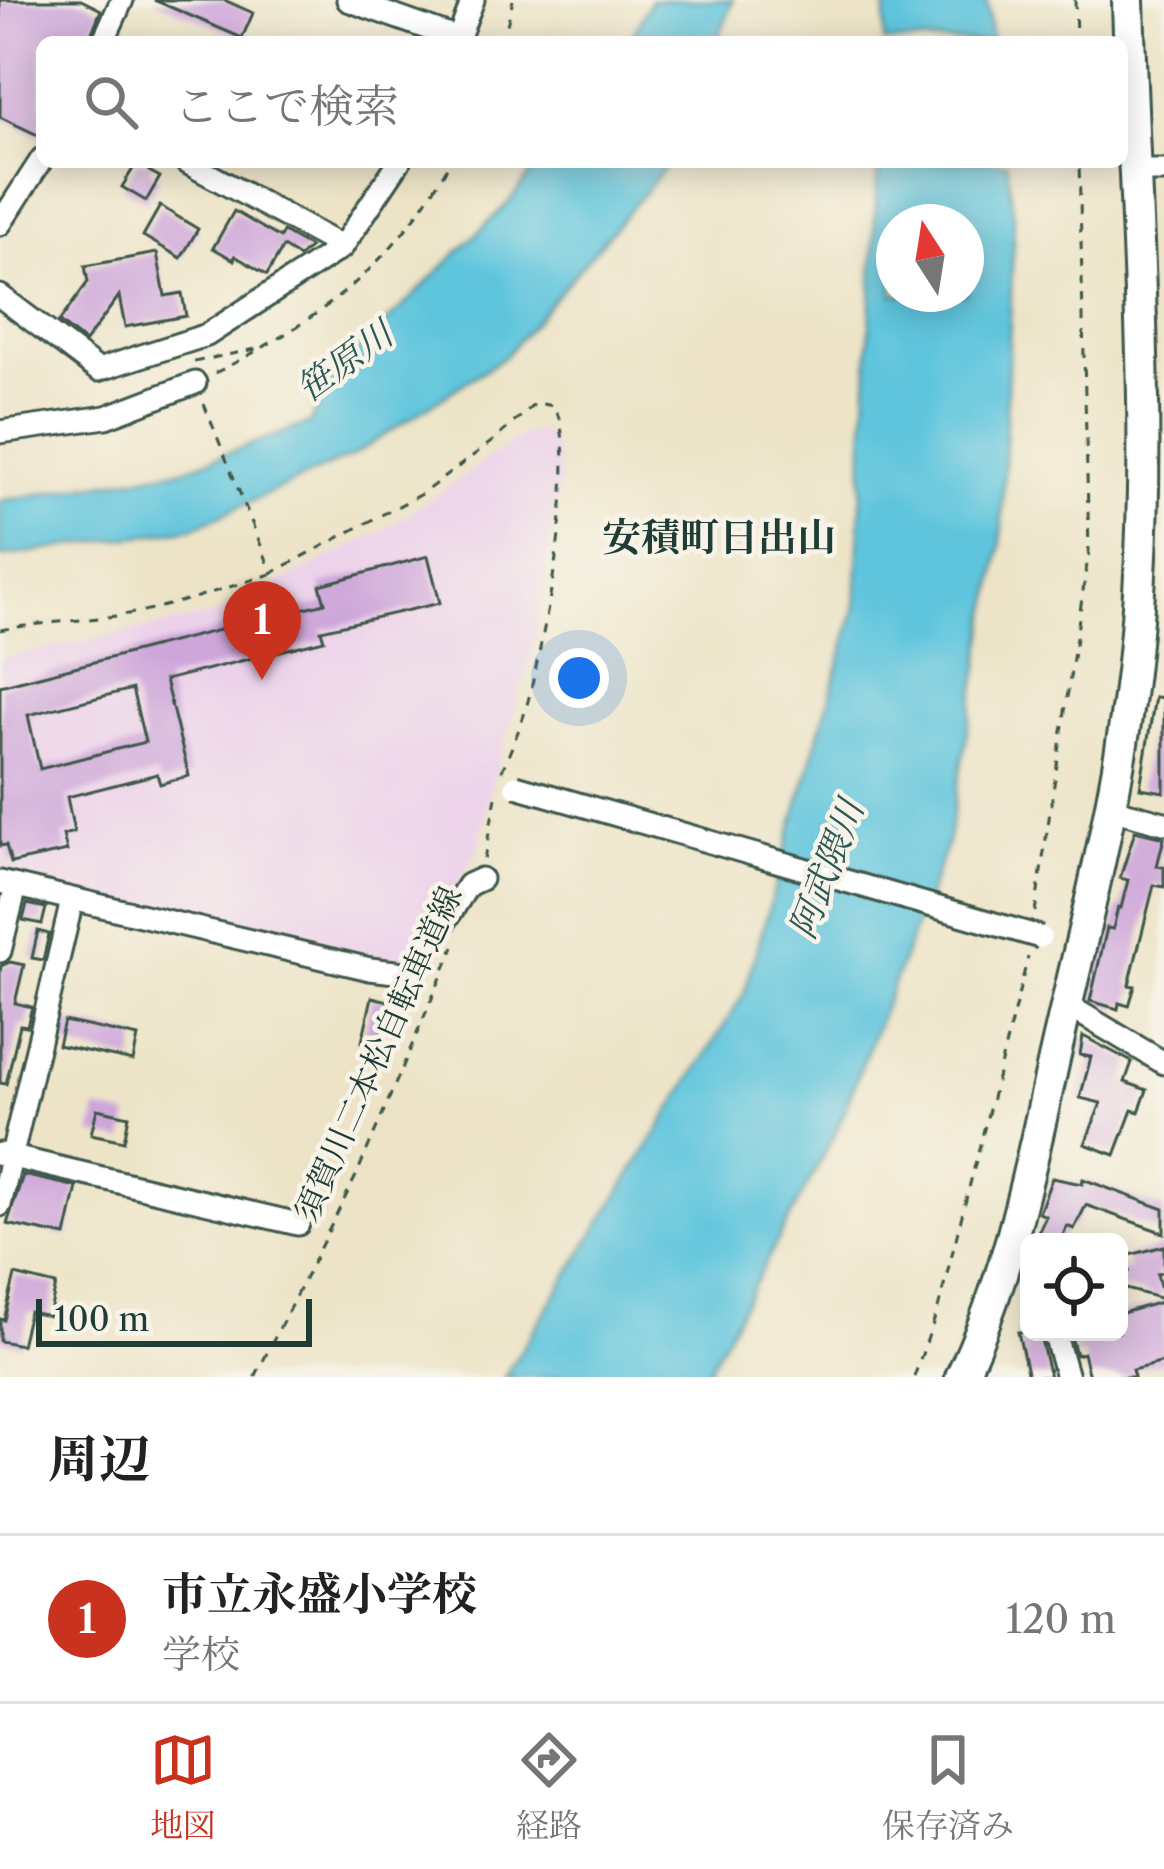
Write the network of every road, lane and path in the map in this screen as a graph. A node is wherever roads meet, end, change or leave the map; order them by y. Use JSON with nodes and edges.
{"nodes":[{"id":1,"x":122,"y":0,"type":"edge"},
{"id":2,"x":348,"y":0,"type":"edge"},
{"id":3,"x":473,"y":0,"type":"edge"},
{"id":4,"x":513,"y":0,"type":"edge"},
{"id":5,"x":1075,"y":0,"type":"edge"},
{"id":6,"x":1128,"y":0,"type":"edge"},
{"id":7,"x":106,"y":36,"type":"edge"},
{"id":8,"x":447,"y":36,"type":"edge"},
{"id":9,"x":460,"y":36,"type":"edge"},
{"id":10,"x":504,"y":36,"type":"edge"},
{"id":11,"x":1076,"y":36,"type":"edge"},
{"id":12,"x":36,"y":168,"type":"edge"},
{"id":13,"x":197,"y":168,"type":"edge"},
{"id":14,"x":395,"y":168,"type":"edge"},
{"id":15,"x":446,"y":168,"type":"edge"},
{"id":16,"x":1079,"y":168,"type":"edge"},
{"id":17,"x":1150,"y":171,"type":"edge"},
{"id":18,"x":0,"y":224,"type":"edge"},
{"id":19,"x":342,"y":247,"type":"junction"},
{"id":20,"x":0,"y":296,"type":"edge"},
{"id":21,"x":1152,"y":381,"type":"edge"},
{"id":22,"x":197,"y":388,"type":"junction"},
{"id":23,"x":0,"y":432,"type":"edge"},
{"id":24,"x":272,"y":573,"type":"junction"},
{"id":25,"x":0,"y":630,"type":"edge"},
{"id":26,"x":516,"y":786,"type":"dead end"},
{"id":27,"x":1112,"y":809,"type":"junction"},
{"id":28,"x":1164,"y":824,"type":"edge"},
{"id":29,"x":481,"y":879,"type":"joint"},
{"id":30,"x":8,"y":884,"type":"edge"},
{"id":31,"x":72,"y":901,"type":"junction"},
{"id":32,"x":1035,"y":935,"type":"junction"},
{"id":33,"x":457,"y":940,"type":"dead end"},
{"id":34,"x":0,"y":951,"type":"edge"},
{"id":35,"x":1067,"y":1005,"type":"junction"},
{"id":36,"x":1164,"y":1064,"type":"edge"},
{"id":37,"x":6,"y":1155,"type":"edge"},
{"id":38,"x":0,"y":1204,"type":"edge"},
{"id":39,"x":1014,"y":1223,"type":"junction"},
{"id":40,"x":298,"y":1224,"type":"dead end"},
{"id":41,"x":1020,"y":1234,"type":"edge"},
{"id":42,"x":1057,"y":1341,"type":"edge"},
{"id":43,"x":254,"y":1377,"type":"edge"},
{"id":44,"x":914,"y":1377,"type":"edge"},
{"id":45,"x":961,"y":1377,"type":"edge"},
{"id":46,"x":1067,"y":1377,"type":"edge"}],
"edges":[{"from":1,"to":7,"type":"street"},
{"from":2,"to":8,"type":"street"},
{"from":3,"to":9,"type":"street"},
{"from":4,"to":10,"type":"path"},
{"from":5,"to":11,"type":"path"},
{"from":6,"to":17,"type":"street"},
{"from":12,"to":18,"type":"street"},
{"from":13,"to":19,"type":"street"},
{"from":14,"to":19,"type":"street"},
{"from":15,"to":22,"type":"path"},
{"from":16,"to":32,"type":"path"},
{"from":17,"to":21,"type":"street"},
{"from":19,"to":20,"type":"street"},
{"from":21,"to":27,"type":"street"},
{"from":22,"to":23,"type":"street"},
{"from":22,"to":24,"type":"path"},
{"from":24,"to":25,"type":"path"},
{"from":24,"to":29,"type":"path","name":"須賀川二本松自転車道線"},
{"from":26,"to":32,"type":"street","bridge":true},
{"from":27,"to":28,"type":"street"},
{"from":27,"to":35,"type":"street"},
{"from":29,"to":31,"type":"street"},
{"from":30,"to":31,"type":"street"},
{"from":30,"to":34,"type":"street"},
{"from":31,"to":37,"type":"street"},
{"from":32,"to":44,"type":"path"},
{"from":33,"to":43,"type":"path","name":"須賀川二本松自転車道線"},
{"from":35,"to":36,"type":"street"},
{"from":35,"to":39,"type":"street"},
{"from":37,"to":38,"type":"street"},
{"from":37,"to":40,"type":"street"},
{"from":39,"to":41,"type":"street"},
{"from":39,"to":45,"type":"street"},
{"from":42,"to":46,"type":"street"}]}
